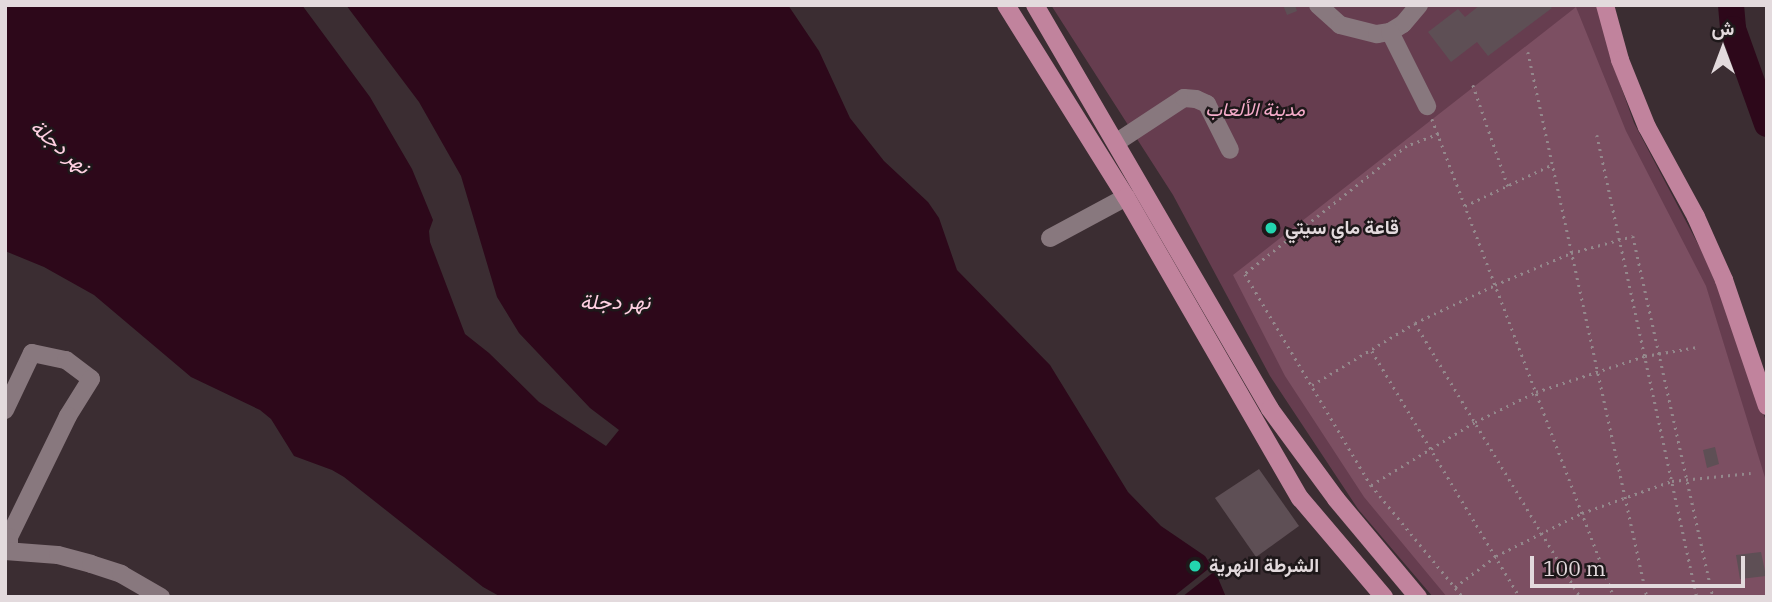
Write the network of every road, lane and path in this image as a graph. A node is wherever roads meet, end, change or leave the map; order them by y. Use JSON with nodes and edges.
{"nodes":[{"id":1,"x":1006,"y":5,"type":"edge"},
{"id":2,"x":1318,"y":5,"type":"edge"},
{"id":3,"x":1419,"y":5,"type":"edge"},
{"id":4,"x":1605,"y":5,"type":"edge"},
{"id":5,"x":1040,"y":13,"type":"edge"},
{"id":6,"x":1390,"y":32,"type":"junction"},
{"id":7,"x":1025,"y":34,"type":"junction"},
{"id":8,"x":1528,"y":52,"type":"dead end"},
{"id":9,"x":1473,"y":85,"type":"dead end"},
{"id":10,"x":1427,"y":106,"type":"joint"},
{"id":11,"x":1439,"y":134,"type":"junction"},
{"id":12,"x":1597,"y":135,"type":"dead end"},
{"id":13,"x":1116,"y":142,"type":"junction"},
{"id":14,"x":1230,"y":150,"type":"dead end"},
{"id":15,"x":1552,"y":165,"type":"junction"},
{"id":16,"x":1508,"y":186,"type":"junction"},
{"id":17,"x":1126,"y":197,"type":"junction"},
{"id":18,"x":1465,"y":206,"type":"junction"},
{"id":19,"x":1050,"y":238,"type":"dead end"},
{"id":20,"x":1619,"y":238,"type":"junction"},
{"id":21,"x":1571,"y":253,"type":"junction"},
{"id":22,"x":1495,"y":285,"type":"junction"},
{"id":23,"x":1415,"y":323,"type":"junction"},
{"id":24,"x":1697,"y":347,"type":"dead end"},
{"id":25,"x":1372,"y":349,"type":"junction"},
{"id":26,"x":1659,"y":354,"type":"junction"},
{"id":27,"x":1645,"y":356,"type":"junction"},
{"id":28,"x":1597,"y":370,"type":"junction"},
{"id":29,"x":1312,"y":386,"type":"junction"},
{"id":30,"x":1536,"y":392,"type":"junction"},
{"id":31,"x":1767,"y":406,"type":"edge"},
{"id":32,"x":5,"y":410,"type":"edge"},
{"id":33,"x":1475,"y":422,"type":"junction"},
{"id":34,"x":1431,"y":448,"type":"junction"},
{"id":35,"x":1751,"y":473,"type":"dead end"},
{"id":36,"x":1687,"y":479,"type":"junction"},
{"id":37,"x":1672,"y":481,"type":"junction"},
{"id":38,"x":1371,"y":485,"type":"junction"},
{"id":39,"x":1625,"y":497,"type":"junction"},
{"id":40,"x":1582,"y":513,"type":"junction"},
{"id":41,"x":1541,"y":532,"type":"junction"},
{"id":42,"x":7,"y":550,"type":"edge"},
{"id":43,"x":1496,"y":556,"type":"junction"},
{"id":44,"x":1455,"y":587,"type":"junction"},
{"id":45,"x":161,"y":597,"type":"edge"},
{"id":46,"x":1384,"y":597,"type":"edge"},
{"id":47,"x":1418,"y":597,"type":"edge"},
{"id":48,"x":1463,"y":597,"type":"edge"},
{"id":49,"x":1520,"y":597,"type":"edge"},
{"id":50,"x":1580,"y":597,"type":"edge"},
{"id":51,"x":1614,"y":597,"type":"edge"},
{"id":52,"x":1647,"y":597,"type":"edge"},
{"id":53,"x":1697,"y":597,"type":"edge"},
{"id":54,"x":1713,"y":597,"type":"edge"}],
"edges":[{"from":1,"to":7,"type":"main road"},
{"from":2,"to":6,"type":"street"},
{"from":3,"to":6,"type":"street"},
{"from":4,"to":31,"type":"main road"},
{"from":5,"to":7,"type":"main road"},
{"from":5,"to":13,"type":"main road"},
{"from":6,"to":10,"type":"street"},
{"from":7,"to":17,"type":"main road"},
{"from":8,"to":15,"type":"path"},
{"from":9,"to":16,"type":"path"},
{"from":10,"to":11,"type":"path"},
{"from":11,"to":18,"type":"path"},
{"from":11,"to":29,"type":"path"},
{"from":12,"to":20,"type":"path"},
{"from":13,"to":14,"type":"street"},
{"from":13,"to":47,"type":"main road"},
{"from":15,"to":16,"type":"path"},
{"from":15,"to":21,"type":"path"},
{"from":16,"to":18,"type":"path"},
{"from":17,"to":19,"type":"street"},
{"from":17,"to":46,"type":"main road"},
{"from":18,"to":22,"type":"path"},
{"from":20,"to":21,"type":"path"},
{"from":20,"to":26,"type":"path"},
{"from":20,"to":27,"type":"path"},
{"from":21,"to":22,"type":"path"},
{"from":21,"to":28,"type":"path"},
{"from":22,"to":23,"type":"path"},
{"from":22,"to":30,"type":"path"},
{"from":23,"to":25,"type":"path"},
{"from":23,"to":33,"type":"path"},
{"from":24,"to":26,"type":"path"},
{"from":25,"to":29,"type":"path"},
{"from":25,"to":34,"type":"path"},
{"from":26,"to":27,"type":"path"},
{"from":26,"to":36,"type":"path"},
{"from":27,"to":28,"type":"path"},
{"from":27,"to":37,"type":"path"},
{"from":28,"to":30,"type":"path"},
{"from":28,"to":39,"type":"path"},
{"from":29,"to":38,"type":"path"},
{"from":30,"to":33,"type":"path"},
{"from":30,"to":40,"type":"path"},
{"from":32,"to":42,"type":"street"},
{"from":33,"to":34,"type":"path"},
{"from":33,"to":41,"type":"path"},
{"from":34,"to":38,"type":"path"},
{"from":34,"to":43,"type":"path"},
{"from":35,"to":36,"type":"path"},
{"from":36,"to":37,"type":"path"},
{"from":36,"to":54,"type":"path"},
{"from":37,"to":39,"type":"path"},
{"from":37,"to":53,"type":"path"},
{"from":38,"to":44,"type":"path"},
{"from":39,"to":40,"type":"path"},
{"from":39,"to":52,"type":"path"},
{"from":40,"to":41,"type":"path"},
{"from":40,"to":51,"type":"path"},
{"from":41,"to":43,"type":"path"},
{"from":41,"to":50,"type":"path"},
{"from":42,"to":45,"type":"street"},
{"from":43,"to":44,"type":"path"},
{"from":43,"to":49,"type":"path"},
{"from":44,"to":48,"type":"path"}]}
